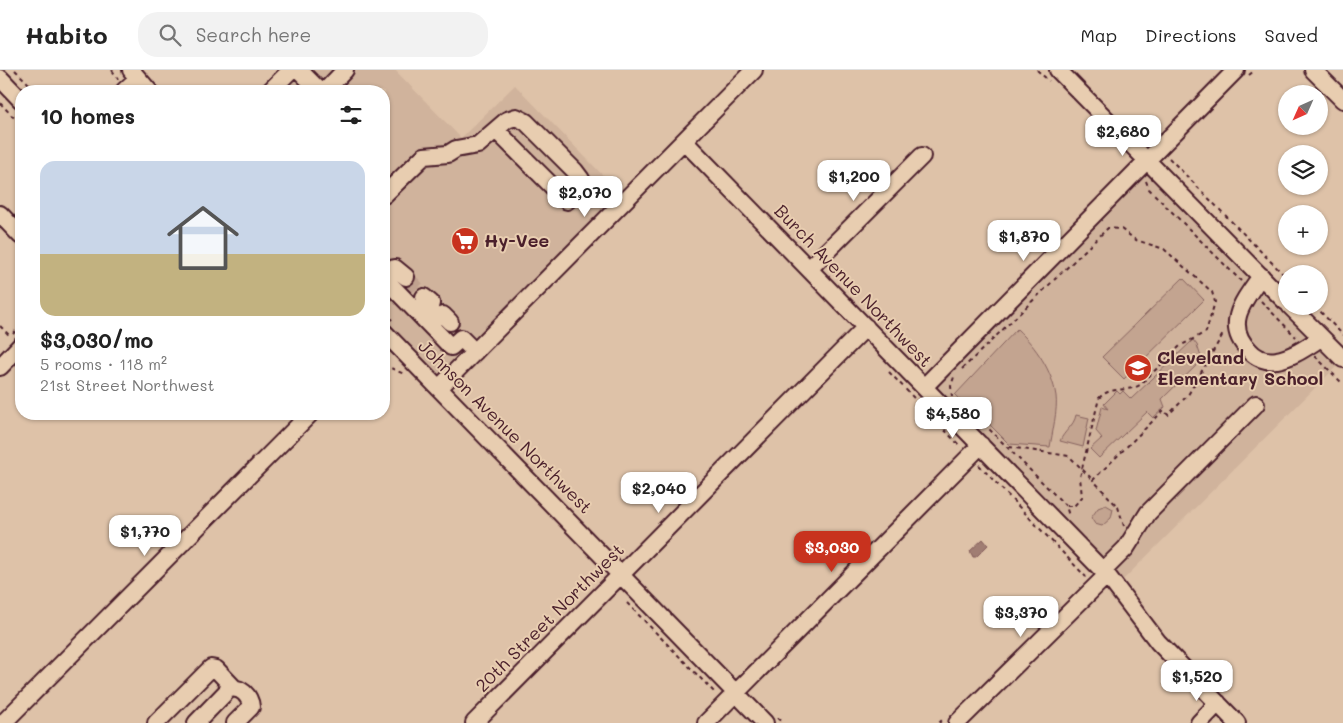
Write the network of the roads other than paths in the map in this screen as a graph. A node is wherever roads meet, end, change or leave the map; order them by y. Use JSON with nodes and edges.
{"nodes":[{"id":1,"x":291,"y":70,"type":"edge"},
{"id":2,"x":299,"y":70,"type":"edge"},
{"id":3,"x":345,"y":70,"type":"edge"},
{"id":4,"x":754,"y":70,"type":"edge"},
{"id":5,"x":1236,"y":70,"type":"edge"},
{"id":6,"x":1313,"y":70,"type":"edge"},
{"id":7,"x":1065,"y":72,"type":"edge"},
{"id":8,"x":134,"y":74,"type":"edge"},
{"id":9,"x":0,"y":78,"type":"edge"},
{"id":10,"x":128,"y":85,"type":"edge"},
{"id":11,"x":144,"y":85,"type":"edge"},
{"id":12,"x":276,"y":85,"type":"edge"},
{"id":13,"x":314,"y":85,"type":"edge"},
{"id":14,"x":331,"y":85,"type":"edge"},
{"id":15,"x":15,"y":94,"type":"edge"},
{"id":16,"x":1343,"y":100,"type":"edge"},
{"id":17,"x":496,"y":130,"type":"junction"},
{"id":18,"x":684,"y":141,"type":"junction"},
{"id":19,"x":922,"y":156,"type":"dead end"},
{"id":20,"x":1147,"y":160,"type":"junction"},
{"id":21,"x":390,"y":190,"type":"edge"},
{"id":22,"x":0,"y":214,"type":"edge"},
{"id":23,"x":15,"y":230,"type":"edge"},
{"id":24,"x":390,"y":269,"type":"edge"},
{"id":25,"x":809,"y":269,"type":"junction"},
{"id":26,"x":1261,"y":276,"type":"junction"},
{"id":27,"x":406,"y":277,"type":"tunnel mouth"},
{"id":28,"x":390,"y":284,"type":"edge"},
{"id":29,"x":1278,"y":294,"type":"edge"},
{"id":30,"x":424,"y":297,"type":"tunnel mouth"},
{"id":31,"x":1299,"y":315,"type":"edge"},
{"id":32,"x":426,"y":321,"type":"junction"},
{"id":33,"x":866,"y":327,"type":"junction"},
{"id":34,"x":455,"y":329,"type":"junction"},
{"id":35,"x":390,"y":338,"type":"edge"},
{"id":36,"x":1321,"y":338,"type":"junction"},
{"id":37,"x":15,"y":342,"type":"edge"},
{"id":38,"x":474,"y":352,"type":"junction"},
{"id":39,"x":390,"y":353,"type":"edge"},
{"id":40,"x":2,"y":359,"type":"edge"},
{"id":41,"x":1343,"y":359,"type":"edge"},
{"id":42,"x":414,"y":363,"type":"junction"},
{"id":43,"x":924,"y":387,"type":"junction"},
{"id":44,"x":439,"y":388,"type":"junction"},
{"id":45,"x":1256,"y":404,"type":"dead end"},
{"id":46,"x":304,"y":420,"type":"edge"},
{"id":47,"x":981,"y":445,"type":"junction"},
{"id":48,"x":1105,"y":573,"type":"junction"},
{"id":49,"x":622,"y":574,"type":"junction"},
{"id":50,"x":234,"y":688,"type":"junction"},
{"id":51,"x":731,"y":698,"type":"junction"},
{"id":52,"x":1218,"y":704,"type":"junction"},
{"id":53,"x":951,"y":720,"type":"edge"},
{"id":54,"x":3,"y":723,"type":"edge"},
{"id":55,"x":156,"y":723,"type":"edge"},
{"id":56,"x":196,"y":723,"type":"edge"},
{"id":57,"x":235,"y":723,"type":"edge"},
{"id":58,"x":474,"y":723,"type":"edge"},
{"id":59,"x":706,"y":723,"type":"edge"},
{"id":60,"x":765,"y":723,"type":"edge"},
{"id":61,"x":1199,"y":723,"type":"edge"},
{"id":62,"x":1237,"y":723,"type":"edge"}],
"edges":[{"from":1,"to":12,"type":"street"},
{"from":2,"to":13,"type":"street"},
{"from":3,"to":14,"type":"street"},
{"from":4,"to":18,"type":"street"},
{"from":5,"to":20,"type":"street"},
{"from":6,"to":16,"type":"street"},
{"from":7,"to":20,"type":"street"},
{"from":8,"to":10,"type":"street"},
{"from":8,"to":11,"type":"street"},
{"from":9,"to":15,"type":"street"},
{"from":17,"to":17,"type":"street"},
{"from":17,"to":21,"type":"street"},
{"from":18,"to":25,"type":"street","name":"Burch Avenue Northwest"},
{"from":18,"to":38,"type":"street"},
{"from":19,"to":25,"type":"street"},
{"from":20,"to":26,"type":"street"},
{"from":20,"to":43,"type":"street"},
{"from":22,"to":23,"type":"street"},
{"from":24,"to":27,"type":"street"},
{"from":25,"to":33,"type":"street","name":"Burch Avenue Northwest"},
{"from":26,"to":29,"type":"street"},
{"from":26,"to":36,"type":"street"},
{"from":28,"to":32,"type":"street"},
{"from":30,"to":32,"type":"street"},
{"from":31,"to":36,"type":"street"},
{"from":32,"to":34,"type":"street"},
{"from":32,"to":34,"type":"street"},
{"from":33,"to":43,"type":"street","name":"Burch Avenue Northwest"},
{"from":33,"to":49,"type":"street","name":"20th Street Northwest"},
{"from":34,"to":38,"type":"street"},
{"from":35,"to":42,"type":"street","name":"Johnson Avenue Northwest"},
{"from":36,"to":41,"type":"street"},
{"from":37,"to":40,"type":"street"},
{"from":38,"to":44,"type":"street"},
{"from":39,"to":42,"type":"street"},
{"from":42,"to":44,"type":"street","name":"Johnson Avenue Northwest"},
{"from":43,"to":47,"type":"street","name":"Burch Avenue Northwest"},
{"from":44,"to":49,"type":"street","name":"Johnson Avenue Northwest"},
{"from":45,"to":48,"type":"street"},
{"from":46,"to":54,"type":"street"},
{"from":47,"to":48,"type":"street","name":"Burch Avenue Northwest"},
{"from":47,"to":51,"type":"street"},
{"from":48,"to":52,"type":"street","name":"Burch Avenue Northwest"},
{"from":48,"to":53,"type":"street"},
{"from":49,"to":51,"type":"street","name":"Johnson Avenue Northwest"},
{"from":49,"to":58,"type":"street","name":"20th Street Northwest"},
{"from":50,"to":55,"type":"street"},
{"from":50,"to":56,"type":"street"},
{"from":50,"to":57,"type":"street"},
{"from":51,"to":59,"type":"street"},
{"from":51,"to":60,"type":"street","name":"Johnson Avenue Northwest"},
{"from":52,"to":61,"type":"street"},
{"from":52,"to":62,"type":"street","name":"Burch Avenue Northwest"}]}
